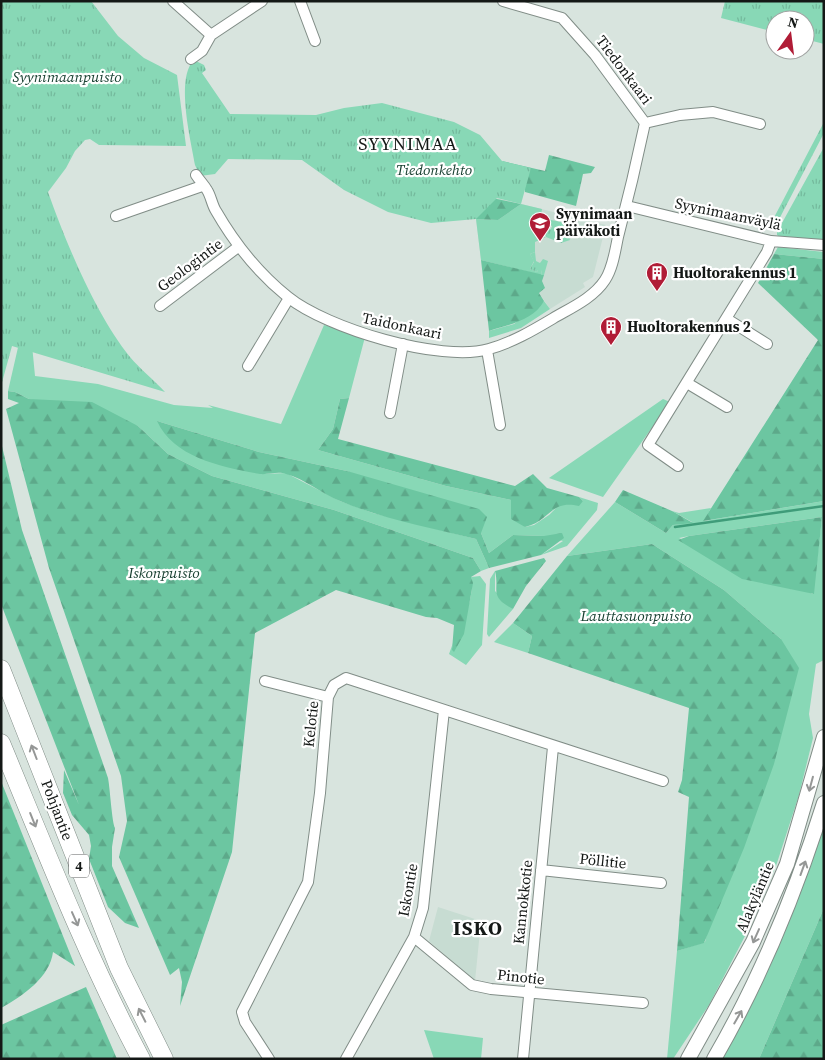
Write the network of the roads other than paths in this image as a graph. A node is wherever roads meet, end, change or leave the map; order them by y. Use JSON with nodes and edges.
{"nodes":[{"id":1,"x":173,"y":1,"type":"edge"},
{"id":2,"x":262,"y":1,"type":"edge"},
{"id":3,"x":300,"y":1,"type":"edge"},
{"id":4,"x":503,"y":1,"type":"edge"},
{"id":5,"x":212,"y":35,"type":"junction"},
{"id":6,"x":315,"y":41,"type":"dead end"},
{"id":7,"x":191,"y":59,"type":"dead end"},
{"id":8,"x":645,"y":123,"type":"junction"},
{"id":9,"x":760,"y":124,"type":"dead end"},
{"id":10,"x":196,"y":175,"type":"dead end"},
{"id":11,"x":202,"y":186,"type":"junction"},
{"id":12,"x":627,"y":206,"type":"junction"},
{"id":13,"x":116,"y":216,"type":"dead end"},
{"id":14,"x":771,"y":241,"type":"junction"},
{"id":15,"x":824,"y":245,"type":"edge"},
{"id":16,"x":238,"y":247,"type":"junction"},
{"id":17,"x":289,"y":298,"type":"junction"},
{"id":18,"x":160,"y":306,"type":"dead end"},
{"id":19,"x":727,"y":319,"type":"junction"},
{"id":20,"x":403,"y":344,"type":"junction"},
{"id":21,"x":767,"y":344,"type":"dead end"},
{"id":22,"x":487,"y":350,"type":"junction"},
{"id":23,"x":248,"y":366,"type":"dead end"},
{"id":24,"x":687,"y":383,"type":"junction"},
{"id":25,"x":727,"y":407,"type":"dead end"},
{"id":26,"x":390,"y":413,"type":"dead end"},
{"id":27,"x":500,"y":426,"type":"dead end"},
{"id":28,"x":678,"y":466,"type":"dead end"},
{"id":29,"x":1,"y":669,"type":"edge"},
{"id":30,"x":266,"y":681,"type":"dead end"},
{"id":31,"x":328,"y":697,"type":"junction"},
{"id":32,"x":444,"y":710,"type":"junction"},
{"id":33,"x":824,"y":737,"type":"edge"},
{"id":34,"x":1,"y":743,"type":"edge"},
{"id":35,"x":553,"y":747,"type":"junction"},
{"id":36,"x":663,"y":781,"type":"dead end"},
{"id":37,"x":824,"y":803,"type":"edge"},
{"id":38,"x":542,"y":870,"type":"junction"},
{"id":39,"x":661,"y":883,"type":"dead end"},
{"id":40,"x":414,"y":937,"type":"junction"},
{"id":41,"x":107,"y":990,"type":"junction"},
{"id":42,"x":529,"y":992,"type":"junction"},
{"id":43,"x":643,"y":1003,"type":"dead end"},
{"id":44,"x":129,"y":1059,"type":"edge"},
{"id":45,"x":141,"y":1059,"type":"edge"},
{"id":46,"x":164,"y":1059,"type":"edge"},
{"id":47,"x":269,"y":1059,"type":"edge"},
{"id":48,"x":346,"y":1059,"type":"edge"},
{"id":49,"x":523,"y":1059,"type":"edge"},
{"id":50,"x":688,"y":1059,"type":"edge"},
{"id":51,"x":714,"y":1059,"type":"edge"}],
"edges":[{"from":1,"to":5,"type":"street"},
{"from":2,"to":5,"type":"street"},
{"from":3,"to":6,"type":"street"},
{"from":4,"to":8,"type":"street","name":"Tiedonkaari"},
{"from":5,"to":7,"type":"street"},
{"from":8,"to":9,"type":"street"},
{"from":8,"to":12,"type":"street","name":"Tiedonkaari"},
{"from":10,"to":11,"type":"street","name":"Taidonkaari"},
{"from":11,"to":13,"type":"street"},
{"from":11,"to":16,"type":"street","name":"Taidonkaari"},
{"from":12,"to":14,"type":"street","name":"Syynimaanväylä"},
{"from":12,"to":22,"type":"street","name":"Taidonkaari"},
{"from":14,"to":15,"type":"street","name":"Syynimaanväylä"},
{"from":14,"to":19,"type":"street"},
{"from":16,"to":17,"type":"street","name":"Taidonkaari"},
{"from":16,"to":18,"type":"street","name":"Geologintie"},
{"from":17,"to":20,"type":"street","name":"Taidonkaari"},
{"from":17,"to":23,"type":"street"},
{"from":19,"to":21,"type":"street"},
{"from":19,"to":24,"type":"street"},
{"from":20,"to":22,"type":"street","name":"Taidonkaari"},
{"from":20,"to":26,"type":"street"},
{"from":22,"to":27,"type":"street"},
{"from":24,"to":25,"type":"street"},
{"from":24,"to":28,"type":"street"},
{"from":46,"to":29,"type":"highway","name":"Pohjantie","number":"4","one_way":true},
{"from":30,"to":31,"type":"street"},
{"from":31,"to":32,"type":"street","name":"Kelotie"},
{"from":31,"to":47,"type":"street","name":"Kelotie"},
{"from":32,"to":35,"type":"street","name":"Kelotie"},
{"from":32,"to":40,"type":"street","name":"Iskontie"},
{"from":33,"to":50,"type":"main road","name":"Alakyläntie","one_way":true},
{"from":34,"to":41,"type":"highway","name":"Pohjantie","number":"4","one_way":true},
{"from":35,"to":36,"type":"street","name":"Kelotie"},
{"from":35,"to":38,"type":"street","name":"Kannokkotie"},
{"from":51,"to":37,"type":"main road","one_way":true},
{"from":38,"to":39,"type":"street","name":"Pöllitie"},
{"from":38,"to":42,"type":"street","name":"Kannokkotie"},
{"from":40,"to":42,"type":"street","name":"Pinotie"},
{"from":40,"to":48,"type":"street","name":"Iskontie"},
{"from":41,"to":44,"type":"highway"},
{"from":41,"to":45,"type":"highway","name":"Pohjantie","number":"4"},
{"from":42,"to":43,"type":"street","name":"Pinotie"},
{"from":42,"to":49,"type":"street","name":"Kannokkotie"}]}
